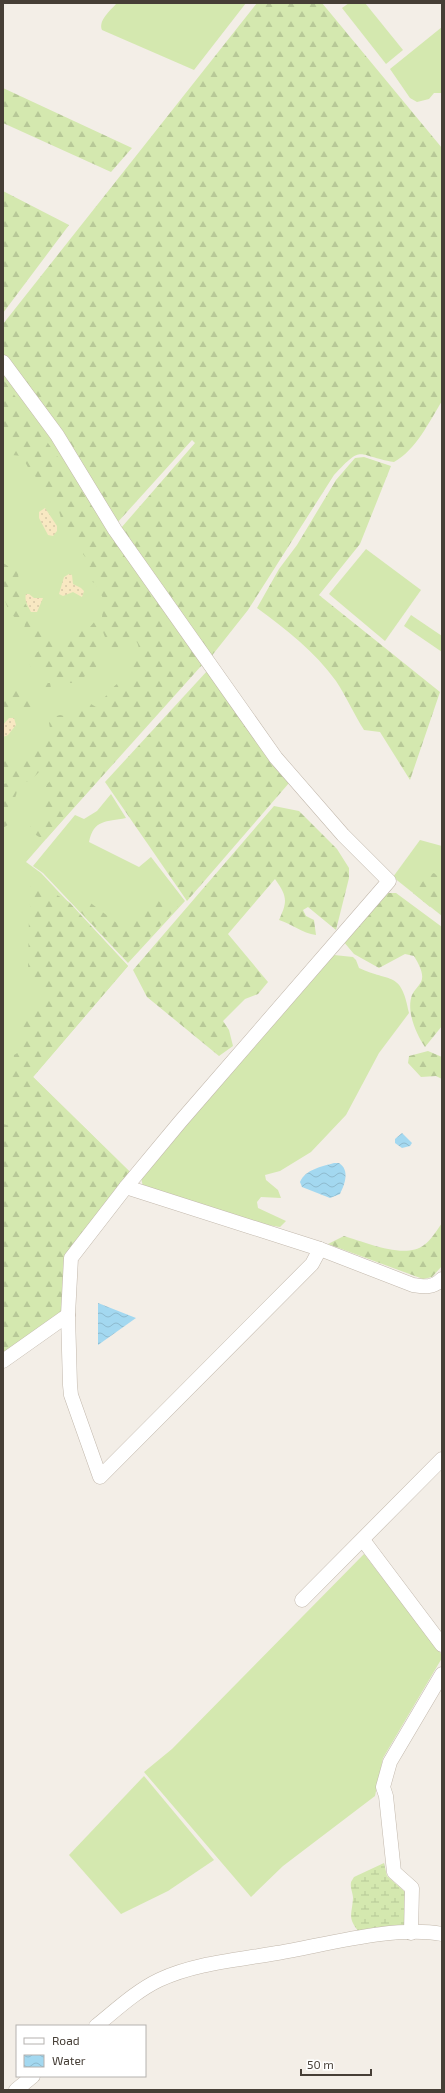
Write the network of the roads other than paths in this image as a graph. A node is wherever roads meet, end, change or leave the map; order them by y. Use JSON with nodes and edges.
{"nodes":[{"id":1,"x":3,"y":362,"type":"edge"},
{"id":2,"x":126,"y":1187,"type":"junction"},
{"id":3,"x":320,"y":1250,"type":"junction"},
{"id":4,"x":442,"y":1279,"type":"edge"},
{"id":5,"x":68,"y":1315,"type":"junction"},
{"id":6,"x":3,"y":1361,"type":"edge"},
{"id":7,"x":442,"y":1459,"type":"edge"},
{"id":8,"x":363,"y":1540,"type":"junction"},
{"id":9,"x":302,"y":1600,"type":"dead end"},
{"id":10,"x":442,"y":1645,"type":"edge"},
{"id":11,"x":442,"y":1674,"type":"edge"},
{"id":12,"x":411,"y":1933,"type":"junction"},
{"id":13,"x":442,"y":1934,"type":"edge"},
{"id":14,"x":97,"y":2025,"type":"edge"},
{"id":15,"x":32,"y":2077,"type":"edge"},
{"id":16,"x":16,"y":2090,"type":"edge"}],
"edges":[{"from":1,"to":2,"type":"street"},
{"from":2,"to":3,"type":"street"},
{"from":2,"to":5,"type":"street"},
{"from":3,"to":4,"type":"street"},
{"from":3,"to":5,"type":"street"},
{"from":5,"to":6,"type":"street"},
{"from":7,"to":8,"type":"street"},
{"from":8,"to":9,"type":"street"},
{"from":8,"to":10,"type":"street"},
{"from":11,"to":12,"type":"street"},
{"from":12,"to":13,"type":"street"},
{"from":12,"to":14,"type":"street"},
{"from":15,"to":16,"type":"street"}]}
